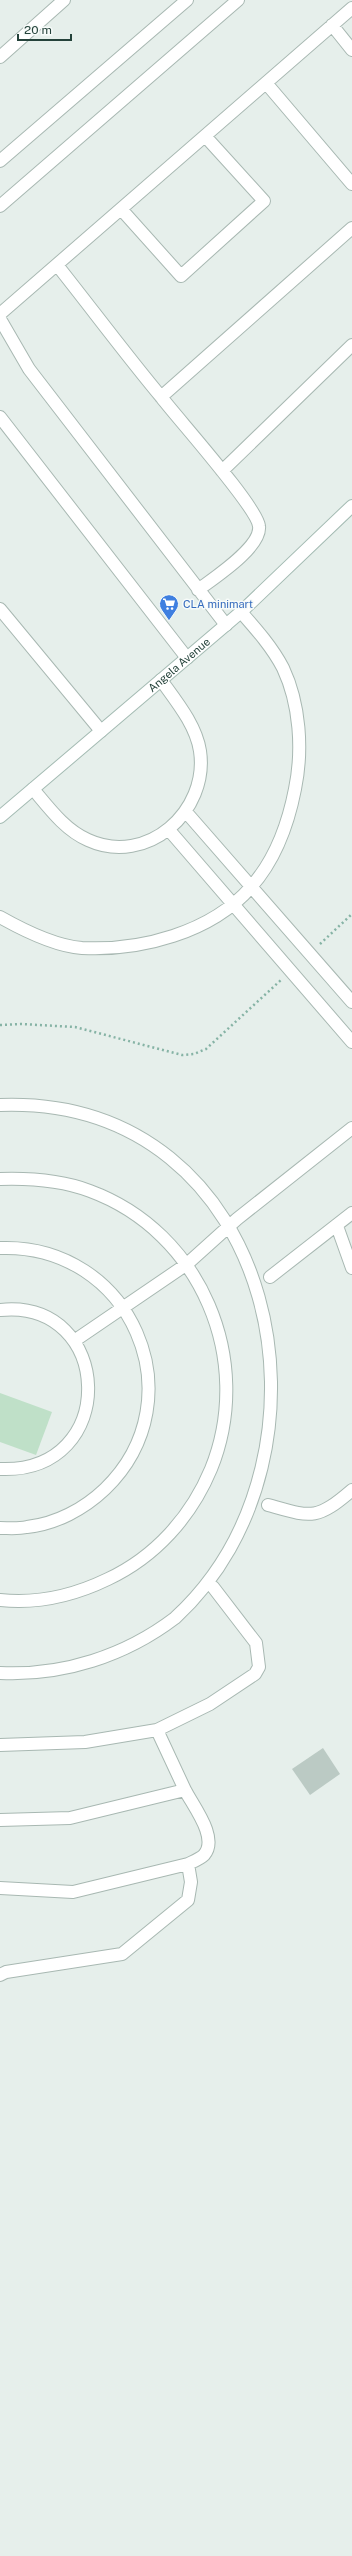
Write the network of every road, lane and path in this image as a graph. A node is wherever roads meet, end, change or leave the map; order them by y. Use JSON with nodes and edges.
{"nodes":[{"id":1,"x":64,"y":0,"type":"edge"},
{"id":2,"x":187,"y":0,"type":"edge"},
{"id":3,"x":238,"y":0,"type":"edge"},
{"id":4,"x":352,"y":8,"type":"edge"},
{"id":5,"x":332,"y":25,"type":"junction"},
{"id":6,"x":352,"y":50,"type":"edge"},
{"id":7,"x":0,"y":57,"type":"edge"},
{"id":8,"x":266,"y":83,"type":"junction"},
{"id":9,"x":205,"y":136,"type":"junction"},
{"id":10,"x":0,"y":161,"type":"edge"},
{"id":11,"x":352,"y":184,"type":"edge"},
{"id":12,"x":0,"y":206,"type":"edge"},
{"id":13,"x":121,"y":209,"type":"junction"},
{"id":14,"x":352,"y":228,"type":"edge"},
{"id":15,"x":57,"y":265,"type":"junction"},
{"id":16,"x":0,"y":314,"type":"edge"},
{"id":17,"x":0,"y":319,"type":"edge"},
{"id":18,"x":352,"y":345,"type":"edge"},
{"id":19,"x":161,"y":397,"type":"junction"},
{"id":20,"x":0,"y":417,"type":"edge"},
{"id":21,"x":222,"y":471,"type":"junction"},
{"id":22,"x":352,"y":506,"type":"edge"},
{"id":23,"x":198,"y":590,"type":"junction"},
{"id":24,"x":0,"y":609,"type":"edge"},
{"id":25,"x":241,"y":612,"type":"junction"},
{"id":26,"x":226,"y":625,"type":"junction"},
{"id":27,"x":187,"y":658,"type":"junction"},
{"id":28,"x":161,"y":680,"type":"junction"},
{"id":29,"x":101,"y":731,"type":"junction"},
{"id":30,"x":33,"y":790,"type":"junction"},
{"id":31,"x":186,"y":812,"type":"junction"},
{"id":32,"x":0,"y":817,"type":"edge"},
{"id":33,"x":169,"y":830,"type":"junction"},
{"id":34,"x":251,"y":887,"type":"junction"},
{"id":35,"x":232,"y":904,"type":"junction"},
{"id":36,"x":352,"y":914,"type":"edge"},
{"id":37,"x":0,"y":917,"type":"edge"},
{"id":38,"x":310,"y":954,"type":"junction"},
{"id":39,"x":291,"y":972,"type":"junction"},
{"id":40,"x":352,"y":1002,"type":"edge"},
{"id":41,"x":0,"y":1025,"type":"edge"},
{"id":42,"x":352,"y":1042,"type":"edge"},
{"id":43,"x":0,"y":1105,"type":"edge"},
{"id":44,"x":352,"y":1128,"type":"edge"},
{"id":45,"x":0,"y":1179,"type":"edge"},
{"id":46,"x":352,"y":1213,"type":"edge"},
{"id":47,"x":237,"y":1219,"type":"junction"},
{"id":48,"x":337,"y":1226,"type":"junction"},
{"id":49,"x":244,"y":1230,"type":"dead end"},
{"id":50,"x":0,"y":1248,"type":"edge"},
{"id":51,"x":187,"y":1264,"type":"junction"},
{"id":52,"x":264,"y":1265,"type":"dead end"},
{"id":53,"x":352,"y":1268,"type":"edge"},
{"id":54,"x":270,"y":1277,"type":"junction"},
{"id":55,"x":275,"y":1292,"type":"dead end"},
{"id":56,"x":123,"y":1306,"type":"junction"},
{"id":57,"x":0,"y":1310,"type":"edge"},
{"id":58,"x":74,"y":1341,"type":"junction"},
{"id":59,"x":0,"y":1468,"type":"edge"},
{"id":60,"x":273,"y":1490,"type":"dead end"},
{"id":61,"x":352,"y":1490,"type":"edge"},
{"id":62,"x":268,"y":1505,"type":"junction"},
{"id":63,"x":260,"y":1518,"type":"dead end"},
{"id":64,"x":0,"y":1528,"type":"edge"},
{"id":65,"x":241,"y":1550,"type":"dead end"},
{"id":66,"x":213,"y":1587,"type":"junction"},
{"id":67,"x":0,"y":1600,"type":"edge"},
{"id":68,"x":0,"y":1673,"type":"edge"},
{"id":69,"x":157,"y":1730,"type":"junction"},
{"id":70,"x":0,"y":1745,"type":"edge"},
{"id":71,"x":185,"y":1790,"type":"junction"},
{"id":72,"x":0,"y":1820,"type":"edge"},
{"id":73,"x":188,"y":1864,"type":"junction"},
{"id":74,"x":0,"y":1888,"type":"edge"},
{"id":75,"x":0,"y":1975,"type":"edge"}],
"edges":[{"from":1,"to":7,"type":"street"},
{"from":2,"to":10,"type":"street"},
{"from":3,"to":12,"type":"street"},
{"from":4,"to":5,"type":"street"},
{"from":5,"to":6,"type":"street"},
{"from":5,"to":8,"type":"street"},
{"from":8,"to":9,"type":"street"},
{"from":8,"to":11,"type":"street"},
{"from":9,"to":13,"type":"street"},
{"from":9,"to":13,"type":"street"},
{"from":13,"to":15,"type":"street"},
{"from":14,"to":19,"type":"street"},
{"from":15,"to":16,"type":"street"},
{"from":15,"to":19,"type":"street"},
{"from":17,"to":23,"type":"street"},
{"from":18,"to":21,"type":"street"},
{"from":19,"to":21,"type":"street"},
{"from":20,"to":27,"type":"street"},
{"from":21,"to":23,"type":"street"},
{"from":22,"to":25,"type":"street","name":"Angela Avenue"},
{"from":23,"to":26,"type":"street"},
{"from":24,"to":29,"type":"street"},
{"from":25,"to":26,"type":"street","name":"Angela Avenue"},
{"from":25,"to":34,"type":"street"},
{"from":26,"to":27,"type":"street","name":"Angela Avenue"},
{"from":27,"to":28,"type":"street","name":"Angela Avenue"},
{"from":28,"to":29,"type":"street","name":"Angela Avenue"},
{"from":28,"to":31,"type":"street"},
{"from":29,"to":30,"type":"street","name":"Angela Avenue"},
{"from":30,"to":32,"type":"street","name":"Angela Avenue"},
{"from":30,"to":33,"type":"street"},
{"from":31,"to":33,"type":"street"},
{"from":31,"to":34,"type":"street"},
{"from":33,"to":35,"type":"street"},
{"from":34,"to":35,"type":"street"},
{"from":34,"to":38,"type":"street"},
{"from":35,"to":37,"type":"street"},
{"from":35,"to":39,"type":"street"},
{"from":36,"to":38,"type":"path"},
{"from":38,"to":40,"type":"street"},
{"from":39,"to":41,"type":"path"},
{"from":39,"to":42,"type":"street"},
{"from":43,"to":47,"type":"street"},
{"from":44,"to":47,"type":"street"},
{"from":45,"to":51,"type":"street"},
{"from":46,"to":48,"type":"street"},
{"from":47,"to":49,"type":"street"},
{"from":47,"to":51,"type":"street"},
{"from":48,"to":53,"type":"street"},
{"from":48,"to":54,"type":"street"},
{"from":50,"to":56,"type":"street"},
{"from":51,"to":56,"type":"street"},
{"from":51,"to":67,"type":"street"},
{"from":52,"to":54,"type":"street"},
{"from":54,"to":55,"type":"street"},
{"from":56,"to":58,"type":"street"},
{"from":56,"to":64,"type":"street"},
{"from":57,"to":58,"type":"street"},
{"from":58,"to":59,"type":"street"},
{"from":60,"to":62,"type":"street"},
{"from":61,"to":62,"type":"street"},
{"from":62,"to":63,"type":"street"},
{"from":65,"to":66,"type":"street"},
{"from":66,"to":68,"type":"street"},
{"from":66,"to":69,"type":"street"},
{"from":69,"to":70,"type":"street"},
{"from":69,"to":71,"type":"street"},
{"from":71,"to":72,"type":"street"},
{"from":71,"to":73,"type":"street"},
{"from":73,"to":74,"type":"street"},
{"from":73,"to":75,"type":"street"}]}
